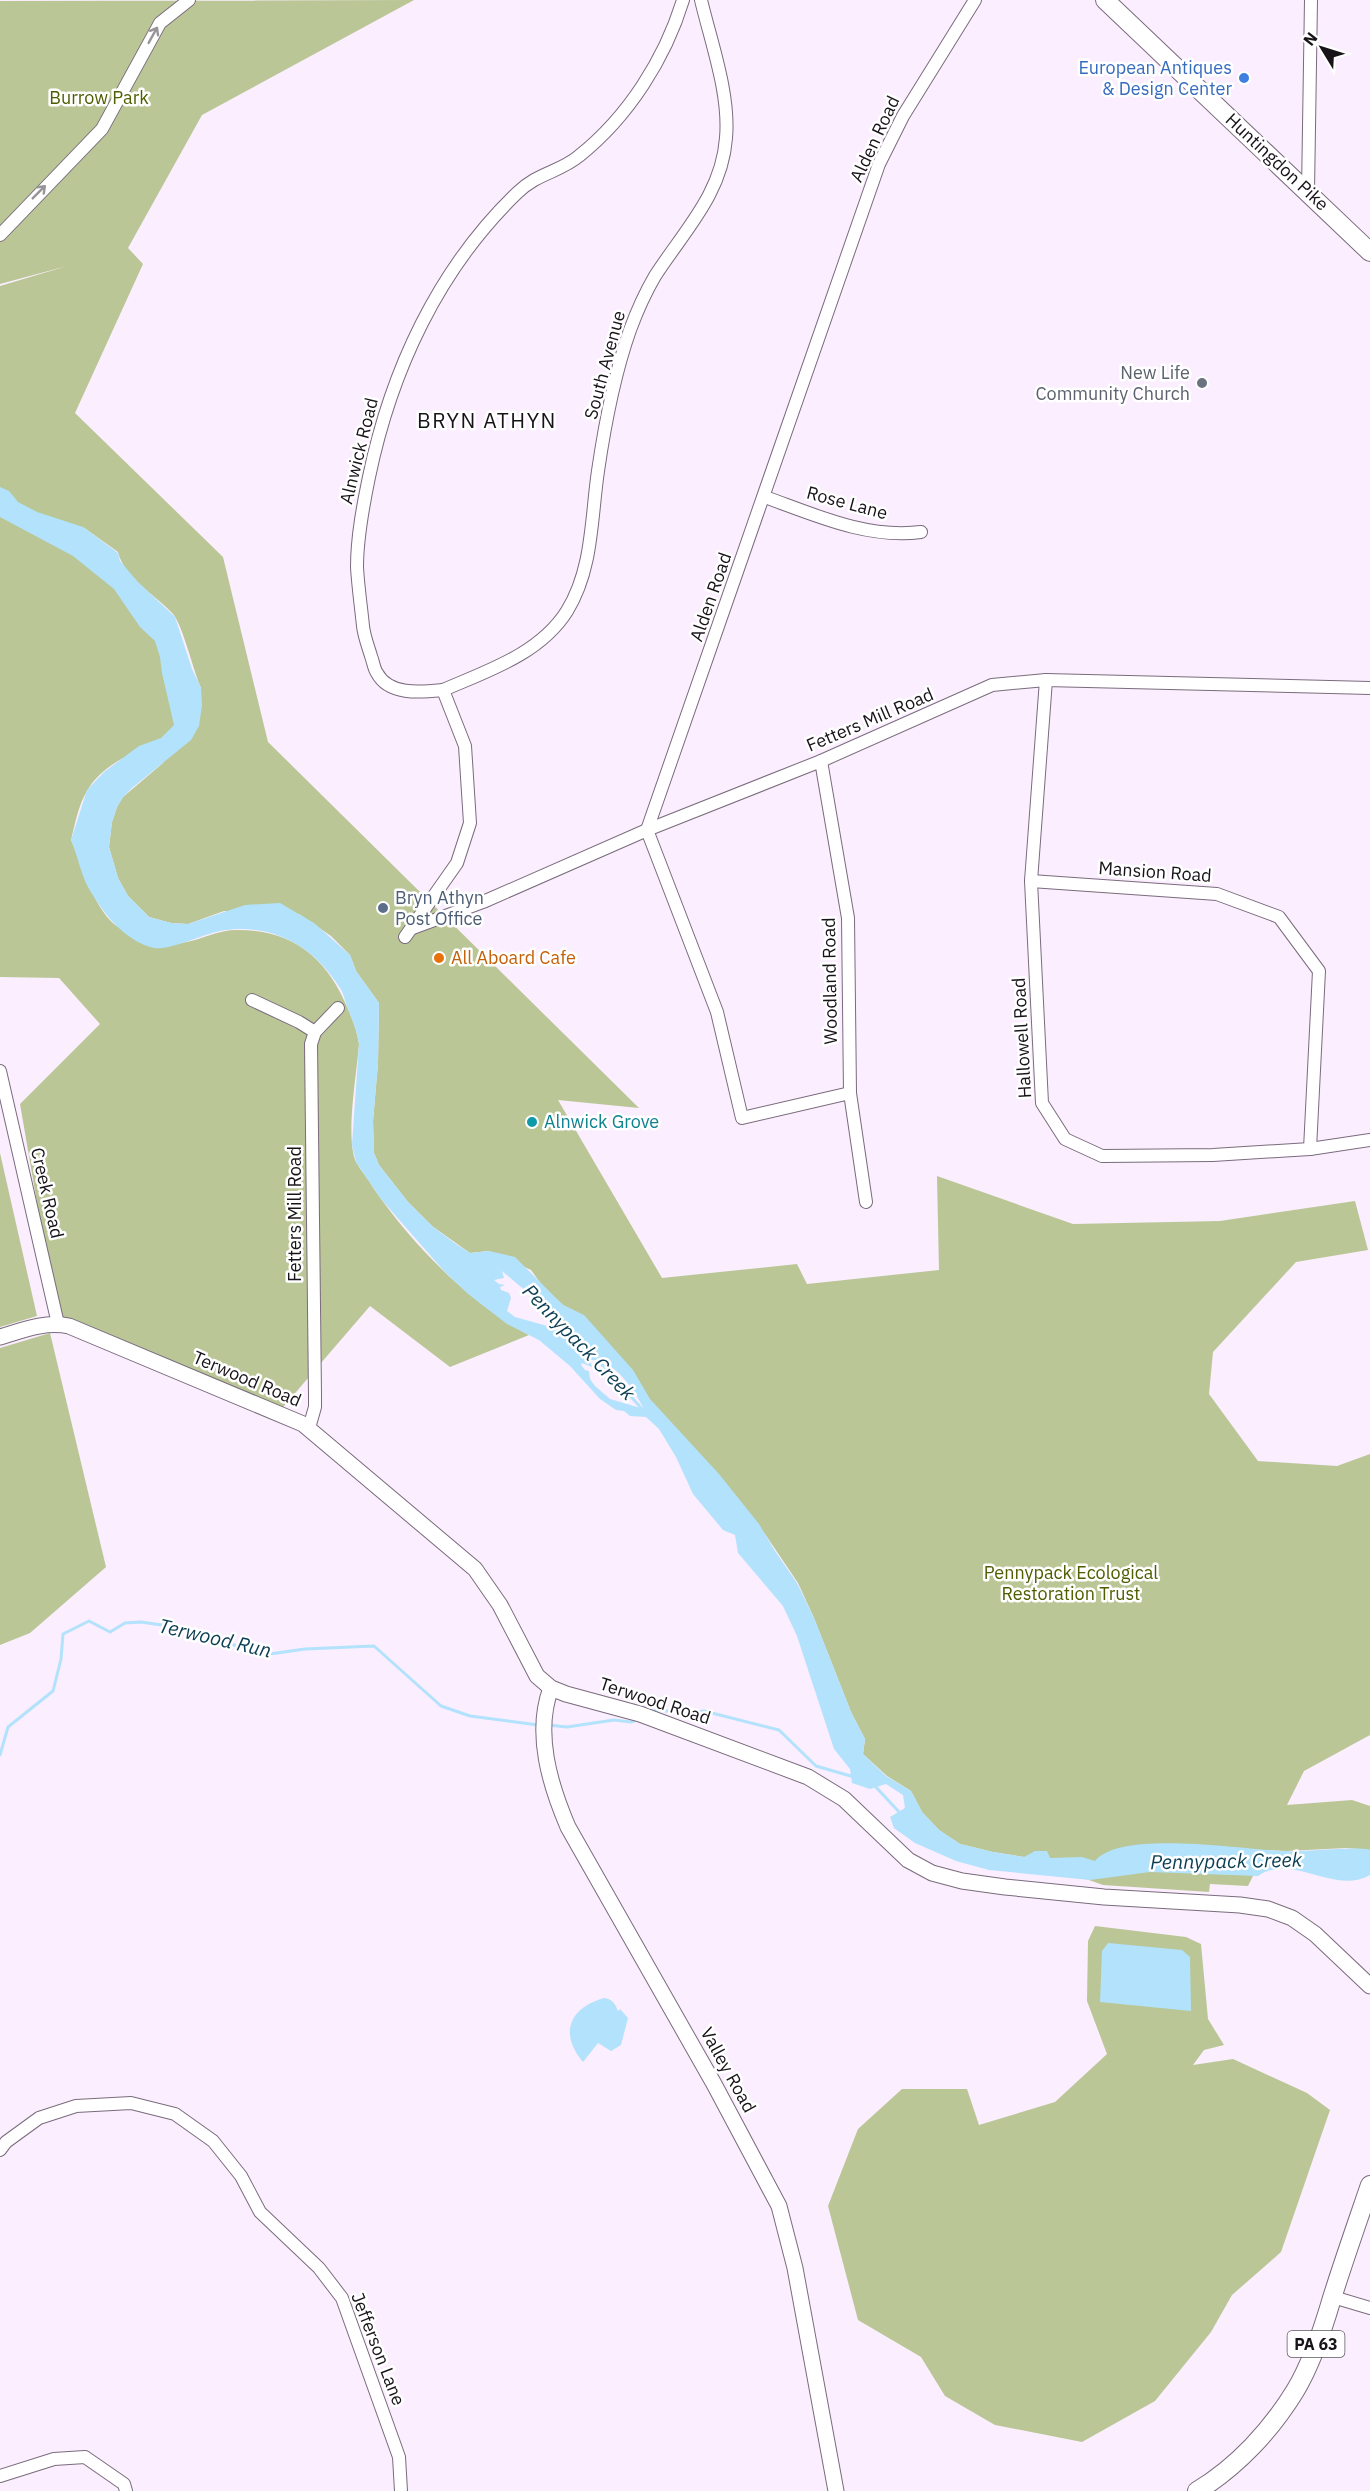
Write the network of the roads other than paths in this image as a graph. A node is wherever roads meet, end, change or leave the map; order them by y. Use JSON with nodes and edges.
{"nodes":[{"id":1,"x":189,"y":0,"type":"edge"},
{"id":2,"x":683,"y":0,"type":"edge"},
{"id":3,"x":701,"y":0,"type":"edge"},
{"id":4,"x":975,"y":0,"type":"edge"},
{"id":5,"x":1105,"y":0,"type":"edge"},
{"id":6,"x":1311,"y":0,"type":"edge"},
{"id":7,"x":1308,"y":191,"type":"junction"},
{"id":8,"x":0,"y":235,"type":"edge"},
{"id":9,"x":1370,"y":252,"type":"edge"},
{"id":10,"x":765,"y":497,"type":"junction"},
{"id":11,"x":921,"y":532,"type":"dead end"},
{"id":12,"x":1046,"y":680,"type":"junction"},
{"id":13,"x":1370,"y":688,"type":"edge"},
{"id":14,"x":443,"y":690,"type":"junction"},
{"id":15,"x":821,"y":761,"type":"junction"},
{"id":16,"x":647,"y":830,"type":"junction"},
{"id":17,"x":1031,"y":881,"type":"junction"},
{"id":18,"x":252,"y":1000,"type":"dead end"},
{"id":19,"x":338,"y":1008,"type":"dead end"},
{"id":20,"x":315,"y":1032,"type":"junction"},
{"id":21,"x":0,"y":1071,"type":"edge"},
{"id":22,"x":850,"y":1093,"type":"junction"},
{"id":23,"x":1370,"y":1140,"type":"edge"},
{"id":24,"x":1310,"y":1149,"type":"junction"},
{"id":25,"x":866,"y":1202,"type":"dead end"},
{"id":26,"x":58,"y":1324,"type":"junction"},
{"id":27,"x":0,"y":1337,"type":"edge"},
{"id":28,"x":309,"y":1428,"type":"junction"},
{"id":29,"x":551,"y":1688,"type":"junction"},
{"id":30,"x":1370,"y":1986,"type":"edge"},
{"id":31,"x":0,"y":2150,"type":"edge"},
{"id":32,"x":1370,"y":2185,"type":"edge"},
{"id":33,"x":1332,"y":2297,"type":"junction"},
{"id":34,"x":1370,"y":2308,"type":"edge"},
{"id":35,"x":0,"y":2476,"type":"edge"},
{"id":36,"x":126,"y":2491,"type":"edge"},
{"id":37,"x":401,"y":2491,"type":"edge"},
{"id":38,"x":836,"y":2491,"type":"edge"},
{"id":39,"x":1197,"y":2491,"type":"edge"}],
"edges":[{"from":8,"to":1,"type":"street","one_way":true},
{"from":2,"to":14,"type":"street","name":"Alnwick Road"},
{"from":3,"to":14,"type":"street","name":"South Avenue"},
{"from":4,"to":10,"type":"street","name":"Alden Road"},
{"from":5,"to":7,"type":"main road","name":"Huntingdon Pike"},
{"from":6,"to":7,"type":"street"},
{"from":7,"to":9,"type":"main road","name":"Huntingdon Pike"},
{"from":10,"to":11,"type":"street","name":"Rose Lane"},
{"from":10,"to":16,"type":"street","name":"Alden Road"},
{"from":12,"to":13,"type":"street","name":"Fetters Mill Road"},
{"from":12,"to":15,"type":"street","name":"Fetters Mill Road"},
{"from":12,"to":17,"type":"street","name":"Hallowell Road"},
{"from":14,"to":16,"type":"street","name":"Fetters Mill Road"},
{"from":15,"to":16,"type":"street","name":"Fetters Mill Road"},
{"from":15,"to":22,"type":"street","name":"Woodland Road"},
{"from":16,"to":22,"type":"street"},
{"from":17,"to":24,"type":"street","name":"Mansion Road"},
{"from":17,"to":24,"type":"street","name":"Hallowell Road"},
{"from":18,"to":20,"type":"street"},
{"from":19,"to":20,"type":"street"},
{"from":20,"to":28,"type":"street","name":"Fetters Mill Road"},
{"from":21,"to":26,"type":"street","name":"Creek Road"},
{"from":22,"to":25,"type":"street","name":"Woodland Road"},
{"from":23,"to":24,"type":"street","name":"Hallowell Road"},
{"from":26,"to":27,"type":"street","name":"Terwood Road"},
{"from":26,"to":28,"type":"street","name":"Terwood Road"},
{"from":28,"to":29,"type":"street","name":"Terwood Road"},
{"from":29,"to":30,"type":"street","name":"Terwood Road"},
{"from":29,"to":38,"type":"street","name":"Valley Road"},
{"from":31,"to":37,"type":"street","name":"Jefferson Lane"},
{"from":32,"to":33,"type":"main road","number":"PA 63"},
{"from":33,"to":34,"type":"street"},
{"from":33,"to":39,"type":"main road","number":"PA 63"},
{"from":35,"to":36,"type":"street"}]}
